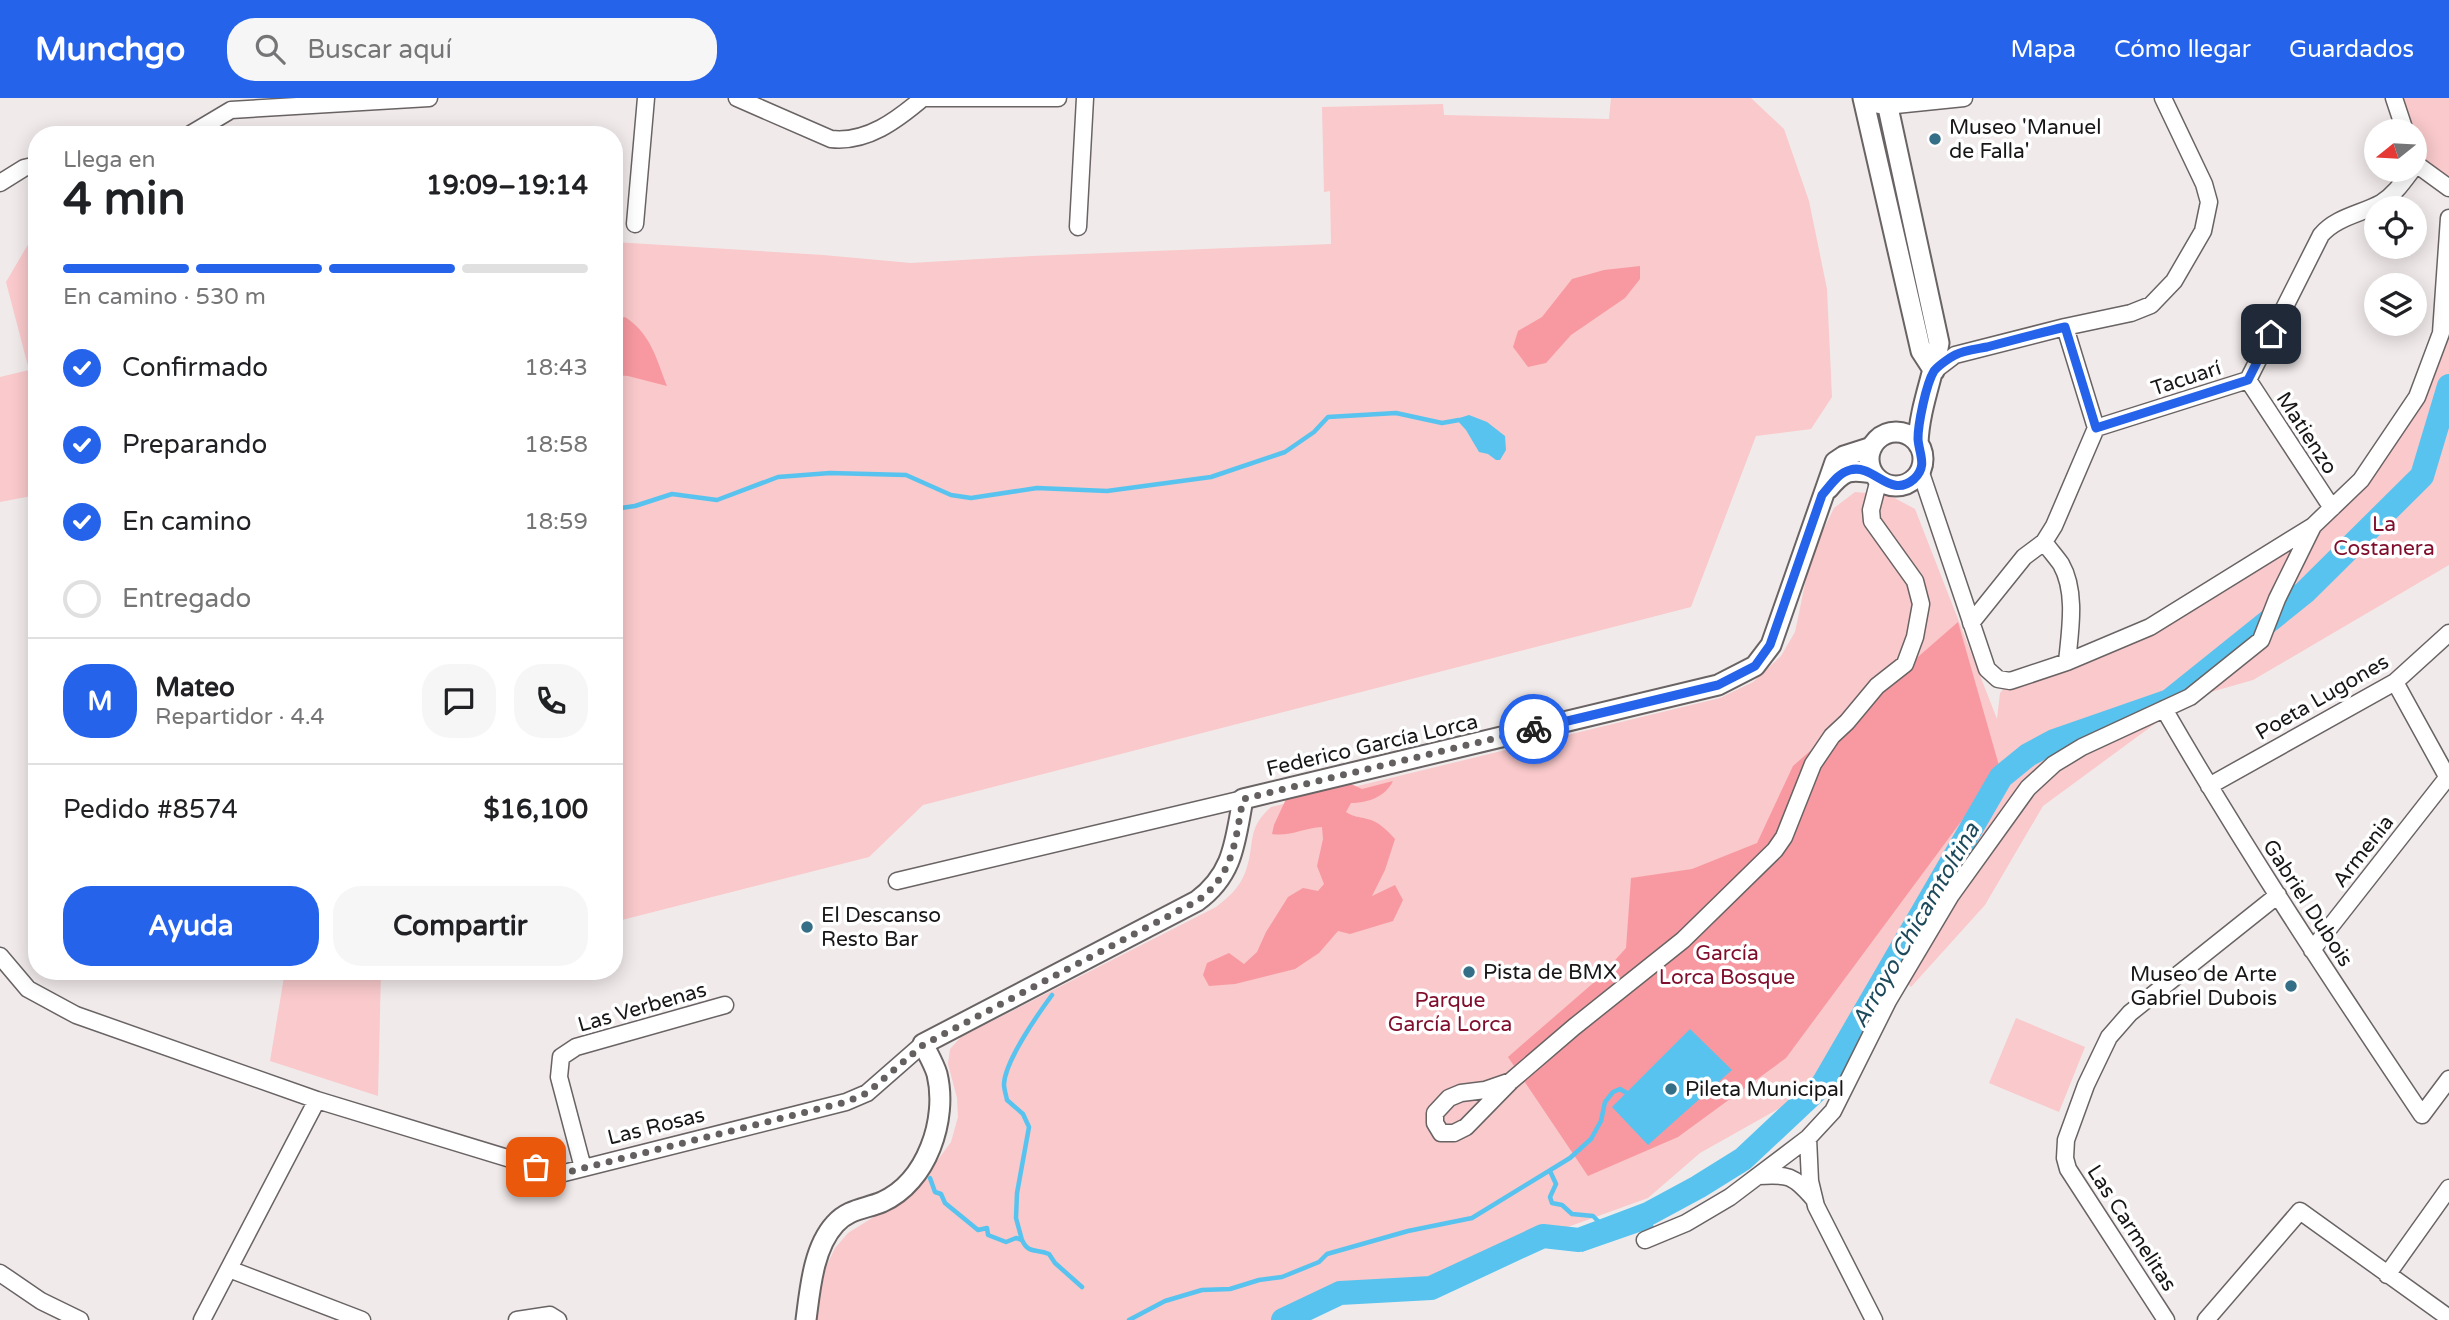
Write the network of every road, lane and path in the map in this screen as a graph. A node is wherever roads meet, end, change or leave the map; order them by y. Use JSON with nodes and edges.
{"nodes":[{"id":1,"x":429,"y":98,"type":"edge"},
{"id":2,"x":646,"y":98,"type":"edge"},
{"id":3,"x":737,"y":98,"type":"edge"},
{"id":4,"x":923,"y":98,"type":"edge"},
{"id":5,"x":1058,"y":98,"type":"edge"},
{"id":6,"x":1085,"y":98,"type":"edge"},
{"id":7,"x":1964,"y":98,"type":"edge"},
{"id":8,"x":2163,"y":98,"type":"edge"},
{"id":9,"x":2393,"y":98,"type":"edge"},
{"id":10,"x":1863,"y":100,"type":"edge"},
{"id":11,"x":1886,"y":102,"type":"edge"},
{"id":12,"x":229,"y":104,"type":"edge"},
{"id":13,"x":2401,"y":119,"type":"edge"},
{"id":14,"x":201,"y":126,"type":"edge"},
{"id":15,"x":28,"y":167,"type":"edge"},
{"id":16,"x":2427,"y":174,"type":"edge"},
{"id":17,"x":2402,"y":182,"type":"edge"},
{"id":18,"x":0,"y":183,"type":"edge"},
{"id":19,"x":2449,"y":188,"type":"edge"},
{"id":20,"x":2449,"y":218,"type":"edge"},
{"id":21,"x":635,"y":224,"type":"dead end"},
{"id":22,"x":1078,"y":228,"type":"dead end"},
{"id":23,"x":2065,"y":327,"type":"junction"},
{"id":24,"x":1934,"y":371,"type":"junction"},
{"id":25,"x":2248,"y":380,"type":"junction"},
{"id":26,"x":2096,"y":428,"type":"junction"},
{"id":27,"x":1895,"y":432,"type":"junction"},
{"id":28,"x":1918,"y":444,"type":"junction"},
{"id":29,"x":1872,"y":447,"type":"junction"},
{"id":30,"x":1920,"y":470,"type":"junction"},
{"id":31,"x":1876,"y":476,"type":"junction"},
{"id":32,"x":1822,"y":495,"type":"junction"},
{"id":33,"x":2332,"y":508,"type":"junction"},
{"id":34,"x":2313,"y":526,"type":"junction"},
{"id":35,"x":2044,"y":542,"type":"junction"},
{"id":36,"x":1971,"y":623,"type":"junction"},
{"id":37,"x":2449,"y":633,"type":"edge"},
{"id":38,"x":2067,"y":662,"type":"junction"},
{"id":39,"x":2395,"y":682,"type":"junction"},
{"id":40,"x":2164,"y":709,"type":"junction"},
{"id":41,"x":2448,"y":779,"type":"edge"},
{"id":42,"x":2209,"y":786,"type":"junction"},
{"id":43,"x":1243,"y":799,"type":"junction"},
{"id":44,"x":897,"y":881,"type":"dead end"},
{"id":45,"x":2278,"y":895,"type":"junction"},
{"id":46,"x":2312,"y":950,"type":"junction"},
{"id":47,"x":0,"y":956,"type":"edge"},
{"id":48,"x":725,"y":1005,"type":"dead end"},
{"id":49,"x":923,"y":1045,"type":"junction"},
{"id":50,"x":2449,"y":1079,"type":"edge"},
{"id":51,"x":1511,"y":1081,"type":"junction"},
{"id":52,"x":317,"y":1100,"type":"junction"},
{"id":53,"x":1808,"y":1138,"type":"junction"},
{"id":54,"x":583,"y":1168,"type":"junction"},
{"id":55,"x":1758,"y":1176,"type":"junction"},
{"id":56,"x":2449,"y":1188,"type":"edge"},
{"id":57,"x":1814,"y":1200,"type":"junction"},
{"id":58,"x":1645,"y":1240,"type":"dead end"},
{"id":59,"x":229,"y":1269,"type":"junction"},
{"id":60,"x":0,"y":1273,"type":"edge"},
{"id":61,"x":2387,"y":1275,"type":"junction"},
{"id":62,"x":2449,"y":1318,"type":"edge"},
{"id":63,"x":80,"y":1320,"type":"edge"},
{"id":64,"x":202,"y":1320,"type":"edge"},
{"id":65,"x":362,"y":1320,"type":"edge"},
{"id":66,"x":517,"y":1320,"type":"edge"},
{"id":67,"x":558,"y":1320,"type":"edge"},
{"id":68,"x":806,"y":1320,"type":"edge"},
{"id":69,"x":1874,"y":1320,"type":"edge"},
{"id":70,"x":2166,"y":1320,"type":"edge"},
{"id":71,"x":2206,"y":1320,"type":"edge"}],
"edges":[{"from":1,"to":12,"type":"street"},
{"from":2,"to":21,"type":"street"},
{"from":3,"to":4,"type":"street"},
{"from":4,"to":5,"type":"street"},
{"from":6,"to":22,"type":"street"},
{"from":7,"to":11,"type":"street"},
{"from":8,"to":23,"type":"street"},
{"from":9,"to":13,"type":"street"},
{"from":10,"to":11,"type":"street"},
{"from":10,"to":24,"type":"street"},
{"from":11,"to":24,"type":"street"},
{"from":12,"to":14,"type":"street"},
{"from":15,"to":18,"type":"street"},
{"from":16,"to":19,"type":"street"},
{"from":17,"to":25,"type":"street","name":"Tacuarí"},
{"from":20,"to":33,"type":"street"},
{"from":23,"to":24,"type":"street"},
{"from":23,"to":26,"type":"street"},
{"from":24,"to":27,"type":"street","name":"Federico García Lorca"},
{"from":24,"to":28,"type":"street"},
{"from":25,"to":26,"type":"street","name":"Tacuarí"},
{"from":25,"to":33,"type":"street","name":"Matienzo"},
{"from":26,"to":35,"type":"street"},
{"from":27,"to":28,"type":"street"},
{"from":27,"to":29,"type":"street","name":"Federico García Lorca"},
{"from":28,"to":30,"type":"street"},
{"from":29,"to":31,"type":"street"},
{"from":29,"to":32,"type":"street","name":"Federico García Lorca"},
{"from":30,"to":31,"type":"street","name":"Federico García Lorca"},
{"from":30,"to":36,"type":"street"},
{"from":31,"to":32,"type":"street","name":"Federico García Lorca"},
{"from":31,"to":51,"type":"street"},
{"from":32,"to":43,"type":"street","name":"Federico García Lorca"},
{"from":33,"to":34,"type":"street"},
{"from":34,"to":38,"type":"street"},
{"from":34,"to":40,"type":"street"},
{"from":35,"to":36,"type":"street"},
{"from":35,"to":38,"type":"street"},
{"from":36,"to":38,"type":"street"},
{"from":37,"to":39,"type":"street","name":"Poeta Lugones"},
{"from":39,"to":41,"type":"street"},
{"from":39,"to":42,"type":"street","name":"Poeta Lugones"},
{"from":40,"to":42,"type":"street","name":"Gabriel Dubois"},
{"from":40,"to":53,"type":"street"},
{"from":41,"to":46,"type":"street","name":"Armenia"},
{"from":42,"to":45,"type":"street","name":"Gabriel Dubois"},
{"from":43,"to":44,"type":"street","name":"Federico García Lorca"},
{"from":43,"to":49,"type":"street","name":"Las Rosas"},
{"from":45,"to":46,"type":"street","name":"Gabriel Dubois"},
{"from":45,"to":70,"type":"street","name":"Las Carmelitas"},
{"from":46,"to":50,"type":"street","name":"Gabriel Dubois"},
{"from":47,"to":52,"type":"street","name":"Las Rosas"},
{"from":48,"to":54,"type":"street","name":"Las Verbenas"},
{"from":49,"to":54,"type":"street","name":"Las Rosas"},
{"from":49,"to":68,"type":"street"},
{"from":51,"to":51,"type":"street"},
{"from":52,"to":54,"type":"street","name":"Las Rosas"},
{"from":52,"to":59,"type":"street"},
{"from":53,"to":55,"type":"street"},
{"from":53,"to":57,"type":"street"},
{"from":55,"to":57,"type":"street"},
{"from":55,"to":58,"type":"street"},
{"from":56,"to":61,"type":"street"},
{"from":57,"to":69,"type":"street"},
{"from":59,"to":64,"type":"street"},
{"from":59,"to":65,"type":"street"},
{"from":60,"to":63,"type":"street"},
{"from":61,"to":62,"type":"street"},
{"from":61,"to":71,"type":"street"},
{"from":66,"to":67,"type":"street"}]}
